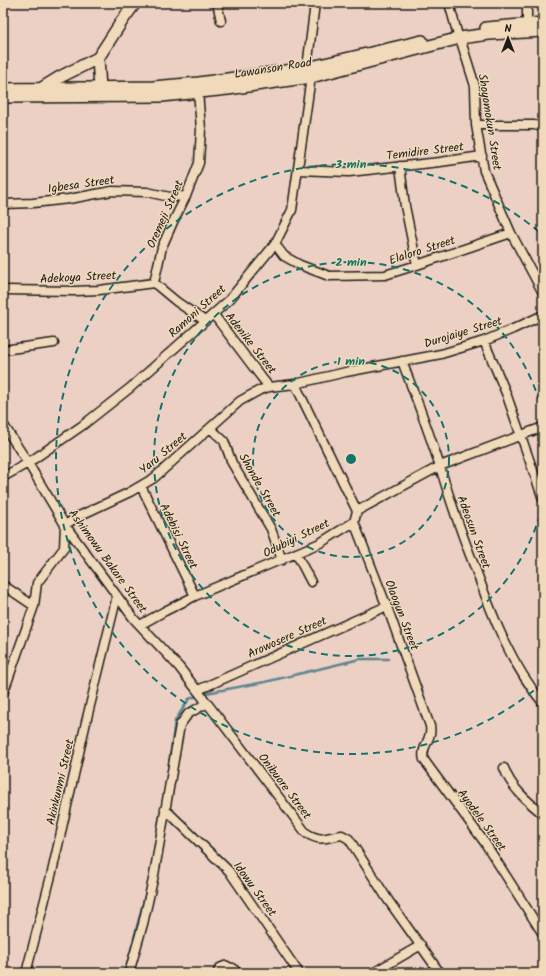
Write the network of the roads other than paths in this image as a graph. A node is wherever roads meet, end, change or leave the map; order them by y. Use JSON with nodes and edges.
{"nodes":[{"id":1,"x":217,"y":3,"type":"edge"},
{"id":2,"x":315,"y":3,"type":"edge"},
{"id":3,"x":449,"y":3,"type":"edge"},
{"id":4,"x":526,"y":3,"type":"edge"},
{"id":5,"x":131,"y":4,"type":"edge"},
{"id":6,"x":221,"y":21,"type":"dead end"},
{"id":7,"x":543,"y":23,"type":"edge"},
{"id":8,"x":527,"y":24,"type":"junction"},
{"id":9,"x":543,"y":31,"type":"edge"},
{"id":10,"x":458,"y":35,"type":"junction"},
{"id":11,"x":98,"y":58,"type":"junction"},
{"id":12,"x":309,"y":72,"type":"junction"},
{"id":13,"x":42,"y":88,"type":"junction"},
{"id":14,"x":100,"y":88,"type":"junction"},
{"id":15,"x":3,"y":89,"type":"edge"},
{"id":16,"x":198,"y":91,"type":"junction"},
{"id":17,"x":3,"y":97,"type":"edge"},
{"id":18,"x":476,"y":124,"type":"junction"},
{"id":19,"x":543,"y":127,"type":"edge"},
{"id":20,"x":482,"y":156,"type":"junction"},
{"id":21,"x":400,"y":166,"type":"junction"},
{"id":22,"x":298,"y":170,"type":"junction"},
{"id":23,"x":186,"y":196,"type":"junction"},
{"id":24,"x":3,"y":204,"type":"edge"},
{"id":25,"x":511,"y":233,"type":"junction"},
{"id":26,"x":275,"y":244,"type":"junction"},
{"id":27,"x":417,"y":265,"type":"junction"},
{"id":28,"x":154,"y":283,"type":"junction"},
{"id":29,"x":3,"y":290,"type":"edge"},
{"id":30,"x":543,"y":293,"type":"edge"},
{"id":31,"x":214,"y":315,"type":"junction"},
{"id":32,"x":543,"y":315,"type":"edge"},
{"id":33,"x":205,"y":321,"type":"junction"},
{"id":34,"x":484,"y":340,"type":"junction"},
{"id":35,"x":54,"y":343,"type":"dead end"},
{"id":36,"x":3,"y":350,"type":"edge"},
{"id":37,"x":402,"y":361,"type":"junction"},
{"id":38,"x":295,"y":384,"type":"junction"},
{"id":39,"x":269,"y":386,"type":"junction"},
{"id":40,"x":3,"y":424,"type":"edge"},
{"id":41,"x":543,"y":427,"type":"edge"},
{"id":42,"x":210,"y":428,"type":"junction"},
{"id":43,"x":521,"y":435,"type":"junction"},
{"id":44,"x":28,"y":463,"type":"junction"},
{"id":45,"x":440,"y":466,"type":"junction"},
{"id":46,"x":3,"y":477,"type":"edge"},
{"id":47,"x":141,"y":486,"type":"junction"},
{"id":48,"x":543,"y":499,"type":"edge"},
{"id":49,"x":357,"y":511,"type":"junction"},
{"id":50,"x":354,"y":522,"type":"junction"},
{"id":51,"x":65,"y":525,"type":"junction"},
{"id":52,"x":296,"y":553,"type":"junction"},
{"id":53,"x":282,"y":560,"type":"junction"},
{"id":54,"x":311,"y":582,"type":"dead end"},
{"id":55,"x":3,"y":584,"type":"edge"},
{"id":56,"x":117,"y":596,"type":"junction"},
{"id":57,"x":195,"y":596,"type":"junction"},
{"id":58,"x":34,"y":606,"type":"junction"},
{"id":59,"x":387,"y":606,"type":"junction"},
{"id":60,"x":140,"y":626,"type":"junction"},
{"id":61,"x":198,"y":690,"type":"junction"},
{"id":62,"x":3,"y":694,"type":"edge"},
{"id":63,"x":205,"y":700,"type":"junction"},
{"id":64,"x":543,"y":703,"type":"edge"},
{"id":65,"x":427,"y":718,"type":"joint"},
{"id":66,"x":504,"y":768,"type":"dead end"},
{"id":67,"x":165,"y":809,"type":"junction"},
{"id":68,"x":543,"y":814,"type":"edge"},
{"id":69,"x":543,"y":934,"type":"edge"},
{"id":70,"x":421,"y":946,"type":"junction"},
{"id":71,"x":223,"y":970,"type":"edge"},
{"id":72,"x":26,"y":973,"type":"edge"},
{"id":73,"x":130,"y":973,"type":"edge"},
{"id":74,"x":236,"y":973,"type":"edge"},
{"id":75,"x":299,"y":973,"type":"edge"},
{"id":76,"x":373,"y":973,"type":"edge"},
{"id":77,"x":440,"y":973,"type":"edge"}],
"edges":[{"from":1,"to":6,"type":"street"},
{"from":2,"to":12,"type":"street","name":"Ramoni Street"},
{"from":3,"to":10,"type":"street","name":"Shoyomokun Street"},
{"from":4,"to":8,"type":"street"},
{"from":5,"to":11,"type":"main road"},
{"from":7,"to":8,"type":"main road","name":"Lawanson Road"},
{"from":8,"to":10,"type":"main road","name":"Lawanson Road"},
{"from":9,"to":10,"type":"main road","name":"Lawanson Road"},
{"from":10,"to":12,"type":"main road","name":"Lawanson Road"},
{"from":10,"to":18,"type":"street","name":"Shoyomokun Street"},
{"from":11,"to":13,"type":"main road"},
{"from":11,"to":14,"type":"main road"},
{"from":12,"to":14,"type":"main road","name":"Lawanson Road"},
{"from":12,"to":16,"type":"main road","name":"Lawanson Road"},
{"from":12,"to":22,"type":"street","name":"Ramoni Street"},
{"from":13,"to":14,"type":"main road","name":"Lawanson Road"},
{"from":13,"to":15,"type":"main road","name":"Lawanson Road"},
{"from":16,"to":17,"type":"main road","name":"Lawanson Road"},
{"from":16,"to":23,"type":"street","name":"Oremeji Street"},
{"from":18,"to":19,"type":"street"},
{"from":18,"to":20,"type":"street","name":"Shoyomokun Street"},
{"from":20,"to":21,"type":"street","name":"Temidire Street"},
{"from":20,"to":25,"type":"street","name":"Shoyomokun Street"},
{"from":21,"to":22,"type":"street","name":"Temidire Street"},
{"from":21,"to":27,"type":"street"},
{"from":22,"to":26,"type":"street","name":"Ramoni Street"},
{"from":23,"to":24,"type":"street","name":"Igbesa Street"},
{"from":23,"to":28,"type":"street","name":"Oremeji Street"},
{"from":25,"to":27,"type":"street","name":"Elaloro Street"},
{"from":25,"to":30,"type":"street","name":"Shoyomokun Street"},
{"from":26,"to":27,"type":"street","name":"Elaloro Street"},
{"from":26,"to":31,"type":"street","name":"Ramoni Street"},
{"from":28,"to":29,"type":"street","name":"Adekoya Street"},
{"from":28,"to":33,"type":"street"},
{"from":31,"to":33,"type":"street","name":"Ramoni Street"},
{"from":31,"to":39,"type":"street","name":"Adenike Street"},
{"from":32,"to":34,"type":"street","name":"Durojaiye Street"},
{"from":33,"to":44,"type":"street","name":"Ramoni Street"},
{"from":34,"to":37,"type":"street","name":"Durojaiye Street"},
{"from":34,"to":43,"type":"street"},
{"from":35,"to":36,"type":"street"},
{"from":37,"to":38,"type":"street","name":"Durojaiye Street"},
{"from":37,"to":45,"type":"street","name":"Adeosun Street"},
{"from":38,"to":39,"type":"street","name":"Durojaiye Street"},
{"from":38,"to":49,"type":"street"},
{"from":39,"to":42,"type":"street","name":"Yaru Street"},
{"from":40,"to":44,"type":"street","name":"Ashimowu Bakare Street"},
{"from":41,"to":43,"type":"street"},
{"from":42,"to":47,"type":"street","name":"Yaru Street"},
{"from":42,"to":53,"type":"street","name":"Shonde Street"},
{"from":43,"to":45,"type":"street"},
{"from":43,"to":48,"type":"street"},
{"from":44,"to":46,"type":"street","name":"Ramoni Street"},
{"from":44,"to":51,"type":"street","name":"Ashimowu Bakare Street"},
{"from":45,"to":49,"type":"street"},
{"from":45,"to":64,"type":"street","name":"Adeosun Street"},
{"from":47,"to":51,"type":"street","name":"Yaru Street"},
{"from":47,"to":57,"type":"street","name":"Adebisi Street"},
{"from":49,"to":50,"type":"street"},
{"from":50,"to":52,"type":"street","name":"Odubiyi Street"},
{"from":50,"to":59,"type":"street","name":"Olaogun Street"},
{"from":51,"to":56,"type":"street","name":"Ashimowu Bakare Street"},
{"from":51,"to":58,"type":"street"},
{"from":52,"to":53,"type":"street","name":"Odubiyi Street"},
{"from":52,"to":54,"type":"street"},
{"from":53,"to":57,"type":"street","name":"Odubiyi Street"},
{"from":55,"to":58,"type":"street"},
{"from":56,"to":60,"type":"street","name":"Ashimowu Bakare Street"},
{"from":56,"to":72,"type":"street","name":"Akinkunmi Street"},
{"from":57,"to":60,"type":"street","name":"Odubiyi Street"},
{"from":58,"to":62,"type":"street"},
{"from":59,"to":61,"type":"street","name":"Arowosere Street"},
{"from":59,"to":65,"type":"street","name":"Olaogun Street"},
{"from":60,"to":61,"type":"street","name":"Ashimowu Bakare Street"},
{"from":61,"to":63,"type":"street","name":"Onibuore Street"},
{"from":63,"to":67,"type":"street"},
{"from":63,"to":70,"type":"street","name":"Onibuore Street"},
{"from":65,"to":69,"type":"street","name":"Ayodele Street"},
{"from":66,"to":68,"type":"street"},
{"from":67,"to":73,"type":"street"},
{"from":67,"to":75,"type":"street","name":"Idowu Street"},
{"from":70,"to":76,"type":"street"},
{"from":70,"to":77,"type":"street","name":"Onibuore Street"},
{"from":71,"to":74,"type":"street"}]}
